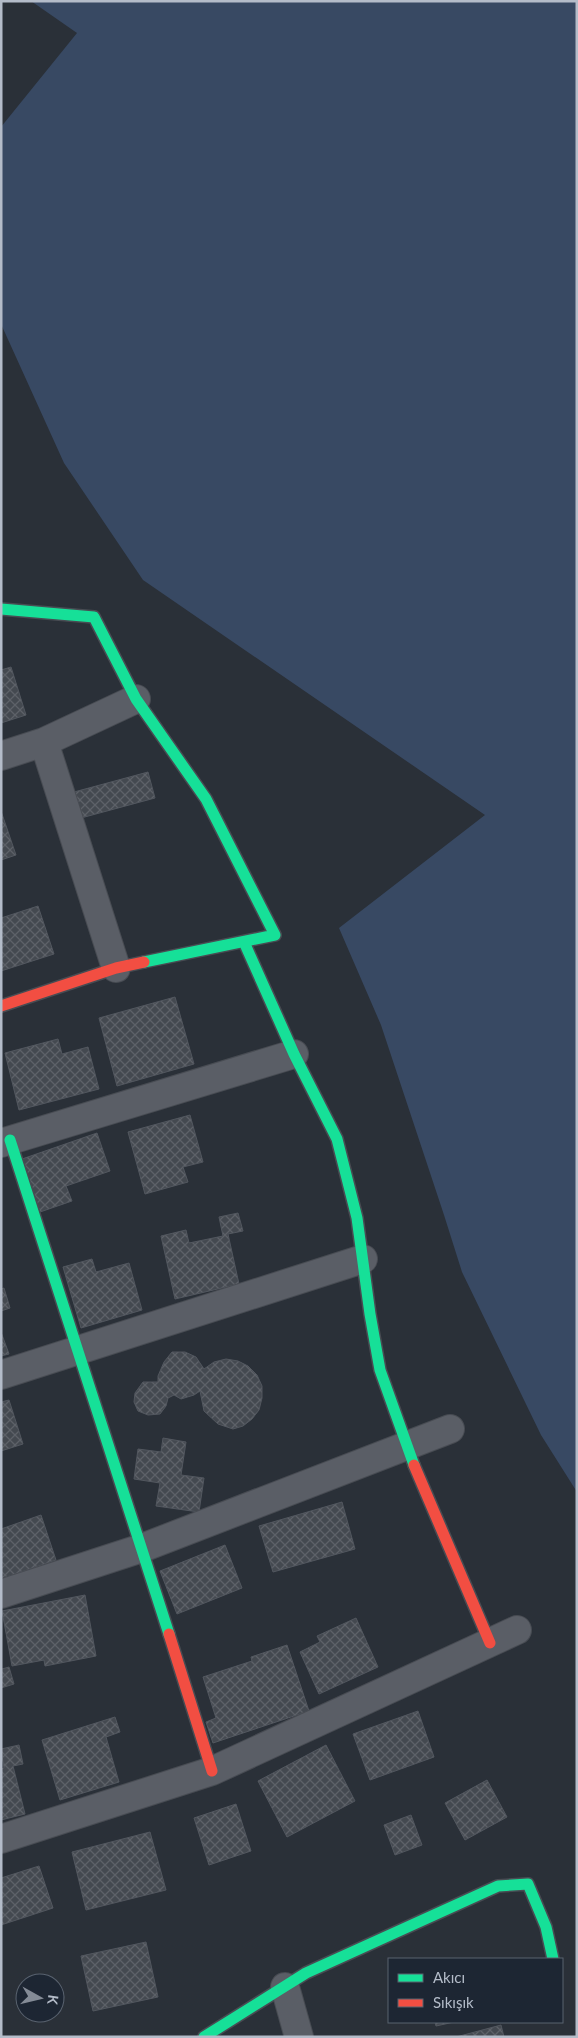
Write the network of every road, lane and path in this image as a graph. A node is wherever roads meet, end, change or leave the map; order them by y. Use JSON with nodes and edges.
{"nodes":[{"id":1,"x":1,"y":609,"type":"edge"},
{"id":2,"x":136,"y":699,"type":"junction"},
{"id":3,"x":44,"y":742,"type":"junction"},
{"id":4,"x":1,"y":756,"type":"edge"},
{"id":5,"x":244,"y":942,"type":"junction"},
{"id":6,"x":116,"y":968,"type":"junction"},
{"id":7,"x":1,"y":1006,"type":"edge"},
{"id":8,"x":294,"y":1054,"type":"junction"},
{"id":9,"x":6,"y":1142,"type":"edge"},
{"id":10,"x":363,"y":1259,"type":"junction"},
{"id":11,"x":78,"y":1350,"type":"junction"},
{"id":12,"x":1,"y":1374,"type":"edge"},
{"id":13,"x":450,"y":1428,"type":"dead end"},
{"id":14,"x":406,"y":1445,"type":"junction"},
{"id":15,"x":142,"y":1548,"type":"junction"},
{"id":16,"x":1,"y":1594,"type":"edge"},
{"id":17,"x":517,"y":1630,"type":"dead end"},
{"id":18,"x":490,"y":1643,"type":"junction"},
{"id":19,"x":212,"y":1771,"type":"junction"},
{"id":20,"x":1,"y":1839,"type":"edge"},
{"id":21,"x":553,"y":1958,"type":"edge"},
{"id":22,"x":285,"y":1987,"type":"junction"},
{"id":23,"x":204,"y":2037,"type":"edge"},
{"id":24,"x":300,"y":2037,"type":"edge"}],
"edges":[{"from":1,"to":2,"type":"street"},
{"from":2,"to":3,"type":"street"},
{"from":2,"to":5,"type":"street"},
{"from":3,"to":4,"type":"street"},
{"from":3,"to":6,"type":"street"},
{"from":5,"to":6,"type":"street"},
{"from":5,"to":8,"type":"street"},
{"from":6,"to":7,"type":"street"},
{"from":8,"to":9,"type":"street"},
{"from":8,"to":10,"type":"street"},
{"from":9,"to":11,"type":"street"},
{"from":10,"to":11,"type":"street"},
{"from":10,"to":14,"type":"street"},
{"from":11,"to":12,"type":"street"},
{"from":11,"to":15,"type":"street"},
{"from":13,"to":14,"type":"street"},
{"from":14,"to":15,"type":"street"},
{"from":14,"to":18,"type":"street"},
{"from":15,"to":16,"type":"street"},
{"from":15,"to":19,"type":"street"},
{"from":17,"to":18,"type":"street"},
{"from":18,"to":19,"type":"street"},
{"from":19,"to":20,"type":"street"},
{"from":21,"to":22,"type":"street"},
{"from":22,"to":23,"type":"street"},
{"from":22,"to":24,"type":"street"}]}
